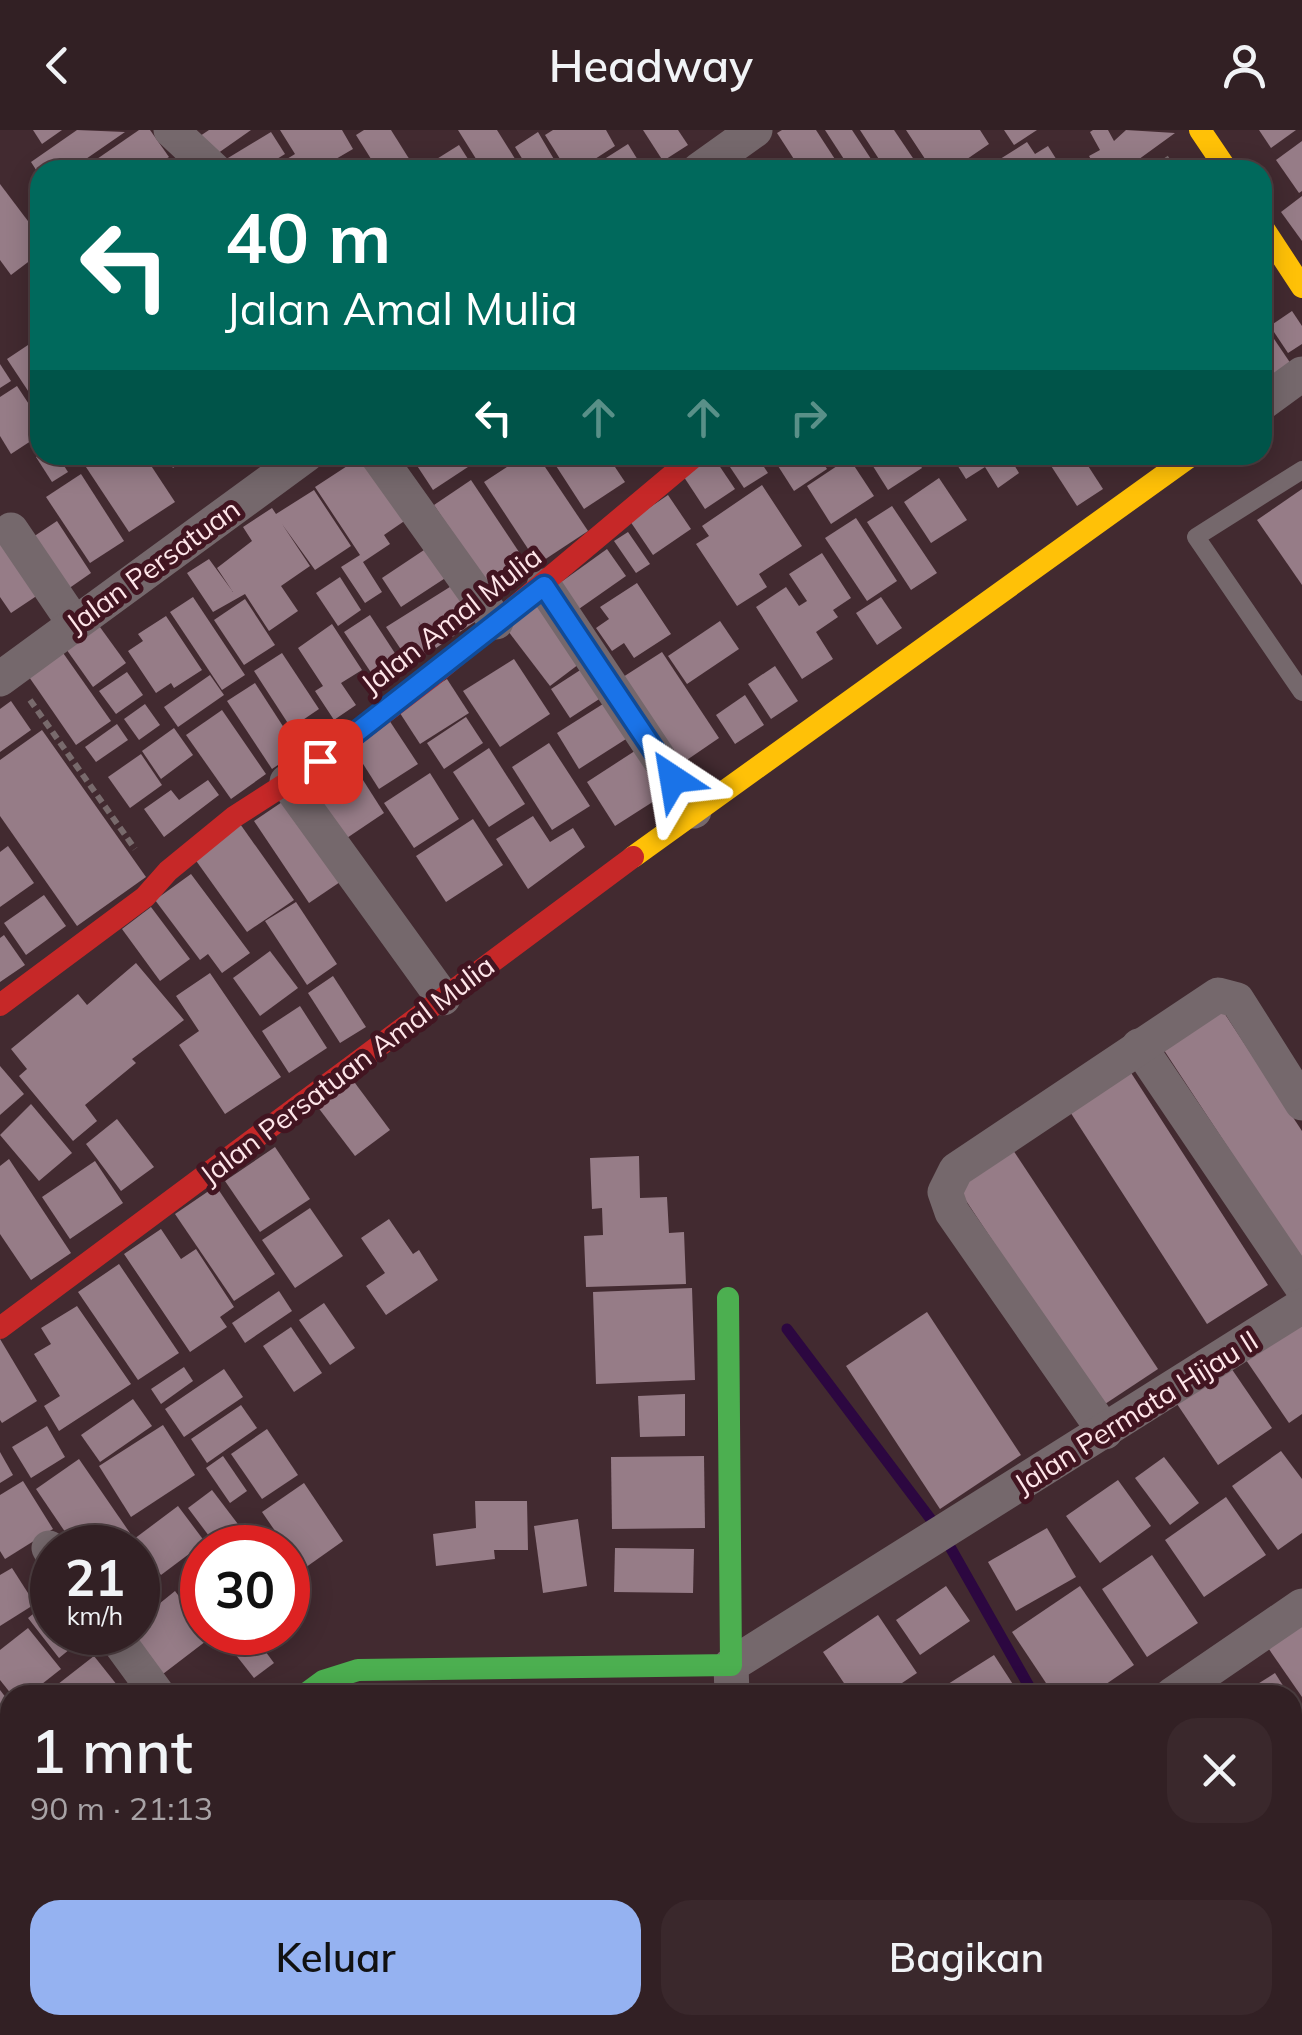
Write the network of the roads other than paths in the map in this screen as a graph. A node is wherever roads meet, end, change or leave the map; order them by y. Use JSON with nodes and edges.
{"nodes":[{"id":1,"x":171,"y":130,"type":"edge"},
{"id":2,"x":755,"y":130,"type":"edge"},
{"id":3,"x":1200,"y":130,"type":"edge"},
{"id":4,"x":203,"y":160,"type":"edge"},
{"id":5,"x":713,"y":160,"type":"edge"},
{"id":6,"x":1220,"y":160,"type":"edge"},
{"id":7,"x":1272,"y":241,"type":"edge"},
{"id":8,"x":1302,"y":287,"type":"edge"},
{"id":9,"x":1302,"y":374,"type":"edge"},
{"id":10,"x":1272,"y":396,"type":"edge"},
{"id":11,"x":292,"y":465,"type":"edge"},
{"id":12,"x":384,"y":465,"type":"edge"},
{"id":13,"x":684,"y":465,"type":"edge"},
{"id":14,"x":1178,"y":465,"type":"edge"},
{"id":15,"x":1302,"y":470,"type":"edge"},
{"id":16,"x":11,"y":530,"type":"dead end"},
{"id":17,"x":544,"y":586,"type":"junction"},
{"id":18,"x":496,"y":622,"type":"junction"},
{"id":19,"x":74,"y":624,"type":"junction"},
{"id":20,"x":5,"y":675,"type":"edge"},
{"id":21,"x":1302,"y":692,"type":"edge"},
{"id":22,"x":287,"y":782,"type":"junction"},
{"id":23,"x":694,"y":811,"type":"junction"},
{"id":24,"x":443,"y":998,"type":"junction"},
{"id":25,"x":0,"y":1005,"type":"edge"},
{"id":26,"x":1139,"y":1046,"type":"junction"},
{"id":27,"x":1302,"y":1102,"type":"edge"},
{"id":28,"x":1302,"y":1287,"type":"edge"},
{"id":29,"x":728,"y":1298,"type":"dead end"},
{"id":30,"x":1302,"y":1306,"type":"edge"},
{"id":31,"x":0,"y":1328,"type":"edge"},
{"id":32,"x":1105,"y":1432,"type":"junction"},
{"id":33,"x":1302,"y":1606,"type":"edge"},
{"id":34,"x":129,"y":1655,"type":"edge"},
{"id":35,"x":731,"y":1680,"type":"edge"},
{"id":36,"x":151,"y":1685,"type":"edge"},
{"id":37,"x":318,"y":1685,"type":"edge"},
{"id":38,"x":1187,"y":1685,"type":"edge"}],
"edges":[{"from":1,"to":4,"type":"street"},
{"from":2,"to":5,"type":"street"},
{"from":3,"to":6,"type":"street"},
{"from":7,"to":8,"type":"street"},
{"from":9,"to":10,"type":"street"},
{"from":11,"to":19,"type":"street","name":"Jalan Persatuan"},
{"from":12,"to":18,"type":"street"},
{"from":13,"to":17,"type":"street","name":"Jalan Amal Mulia"},
{"from":14,"to":23,"type":"street","name":"Jalan Persatuan Amal Mulia"},
{"from":15,"to":21,"type":"lane"},
{"from":16,"to":19,"type":"street"},
{"from":17,"to":18,"type":"street","name":"Jalan Amal Mulia"},
{"from":17,"to":23,"type":"street"},
{"from":18,"to":22,"type":"street","name":"Jalan Amal Mulia"},
{"from":19,"to":20,"type":"street","name":"Jalan Persatuan"},
{"from":22,"to":24,"type":"street"},
{"from":22,"to":25,"type":"street","name":"Jalan Amal Mulia"},
{"from":23,"to":24,"type":"street","name":"Jalan Persatuan Amal Mulia"},
{"from":24,"to":31,"type":"street","name":"Jalan Persatuan Amal Mulia"},
{"from":26,"to":27,"type":"street"},
{"from":26,"to":28,"type":"street"},
{"from":26,"to":32,"type":"street"},
{"from":29,"to":35,"type":"street"},
{"from":30,"to":32,"type":"street","name":"Jalan Permata Hijau II"},
{"from":32,"to":35,"type":"street","name":"Jalan Permata Hijau II"},
{"from":33,"to":38,"type":"street"},
{"from":34,"to":36,"type":"street"},
{"from":35,"to":37,"type":"street"}]}
